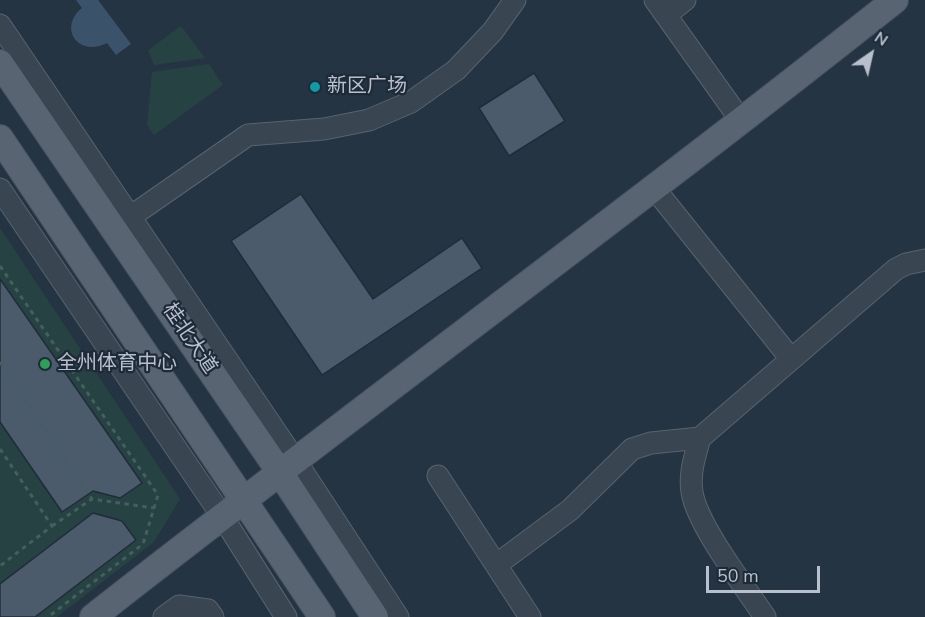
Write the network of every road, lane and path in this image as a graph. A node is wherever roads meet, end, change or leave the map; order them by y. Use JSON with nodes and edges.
{"nodes":[{"id":1,"x":515,"y":0,"type":"edge"},
{"id":2,"x":685,"y":0,"type":"edge"},
{"id":3,"x":895,"y":0,"type":"edge"},
{"id":4,"x":660,"y":8,"type":"edge"},
{"id":5,"x":0,"y":25,"type":"edge"},
{"id":6,"x":0,"y":63,"type":"edge"},
{"id":7,"x":742,"y":122,"type":"junction"},
{"id":8,"x":0,"y":138,"type":"edge"},
{"id":9,"x":654,"y":188,"type":"junction"},
{"id":10,"x":0,"y":189,"type":"edge"},
{"id":11,"x":122,"y":223,"type":"junction"},
{"id":12,"x":925,"y":260,"type":"edge"},
{"id":13,"x":0,"y":266,"type":"edge"},
{"id":14,"x":791,"y":359,"type":"junction"},
{"id":15,"x":0,"y":362,"type":"edge"},
{"id":16,"x":700,"y":438,"type":"junction"},
{"id":17,"x":0,"y":449,"type":"edge"},
{"id":18,"x":287,"y":466,"type":"junction"},
{"id":19,"x":438,"y":477,"type":"dead end"},
{"id":20,"x":92,"y":499,"type":"junction"},
{"id":21,"x":244,"y":499,"type":"junction"},
{"id":22,"x":154,"y":508,"type":"junction"},
{"id":23,"x":222,"y":516,"type":"junction"},
{"id":24,"x":52,"y":526,"type":"junction"},
{"id":25,"x":496,"y":565,"type":"junction"},
{"id":26,"x":0,"y":566,"type":"edge"},
{"id":27,"x":99,"y":615,"type":"edge"},
{"id":28,"x":48,"y":617,"type":"edge"},
{"id":29,"x":164,"y":617,"type":"edge"},
{"id":30,"x":213,"y":617,"type":"edge"},
{"id":31,"x":286,"y":617,"type":"edge"},
{"id":32,"x":322,"y":617,"type":"edge"},
{"id":33,"x":375,"y":617,"type":"edge"},
{"id":34,"x":398,"y":617,"type":"edge"},
{"id":35,"x":530,"y":617,"type":"edge"},
{"id":36,"x":765,"y":617,"type":"edge"}],
"edges":[{"from":1,"to":11,"type":"street"},
{"from":2,"to":4,"type":"street"},
{"from":3,"to":7,"type":"main road"},
{"from":4,"to":7,"type":"street"},
{"from":5,"to":11,"type":"street"},
{"from":6,"to":11,"type":"main road","name":"桂北大道"},
{"from":7,"to":9,"type":"main road"},
{"from":8,"to":21,"type":"main road"},
{"from":9,"to":14,"type":"street"},
{"from":9,"to":18,"type":"main road"},
{"from":10,"to":23,"type":"street"},
{"from":11,"to":18,"type":"main road","name":"桂北大道"},
{"from":12,"to":14,"type":"street"},
{"from":13,"to":22,"type":"path"},
{"from":14,"to":16,"type":"street"},
{"from":15,"to":20,"type":"path"},
{"from":16,"to":25,"type":"street"},
{"from":16,"to":36,"type":"street"},
{"from":17,"to":24,"type":"path"},
{"from":18,"to":21,"type":"main road"},
{"from":18,"to":33,"type":"main road","name":"桂北大道"},
{"from":18,"to":34,"type":"street"},
{"from":19,"to":25,"type":"street"},
{"from":20,"to":22,"type":"path"},
{"from":20,"to":24,"type":"path"},
{"from":21,"to":23,"type":"main road"},
{"from":21,"to":32,"type":"main road"},
{"from":22,"to":28,"type":"path"},
{"from":23,"to":27,"type":"main road"},
{"from":23,"to":31,"type":"street"},
{"from":24,"to":26,"type":"path"},
{"from":25,"to":35,"type":"street"},
{"from":29,"to":30,"type":"street"}]}
